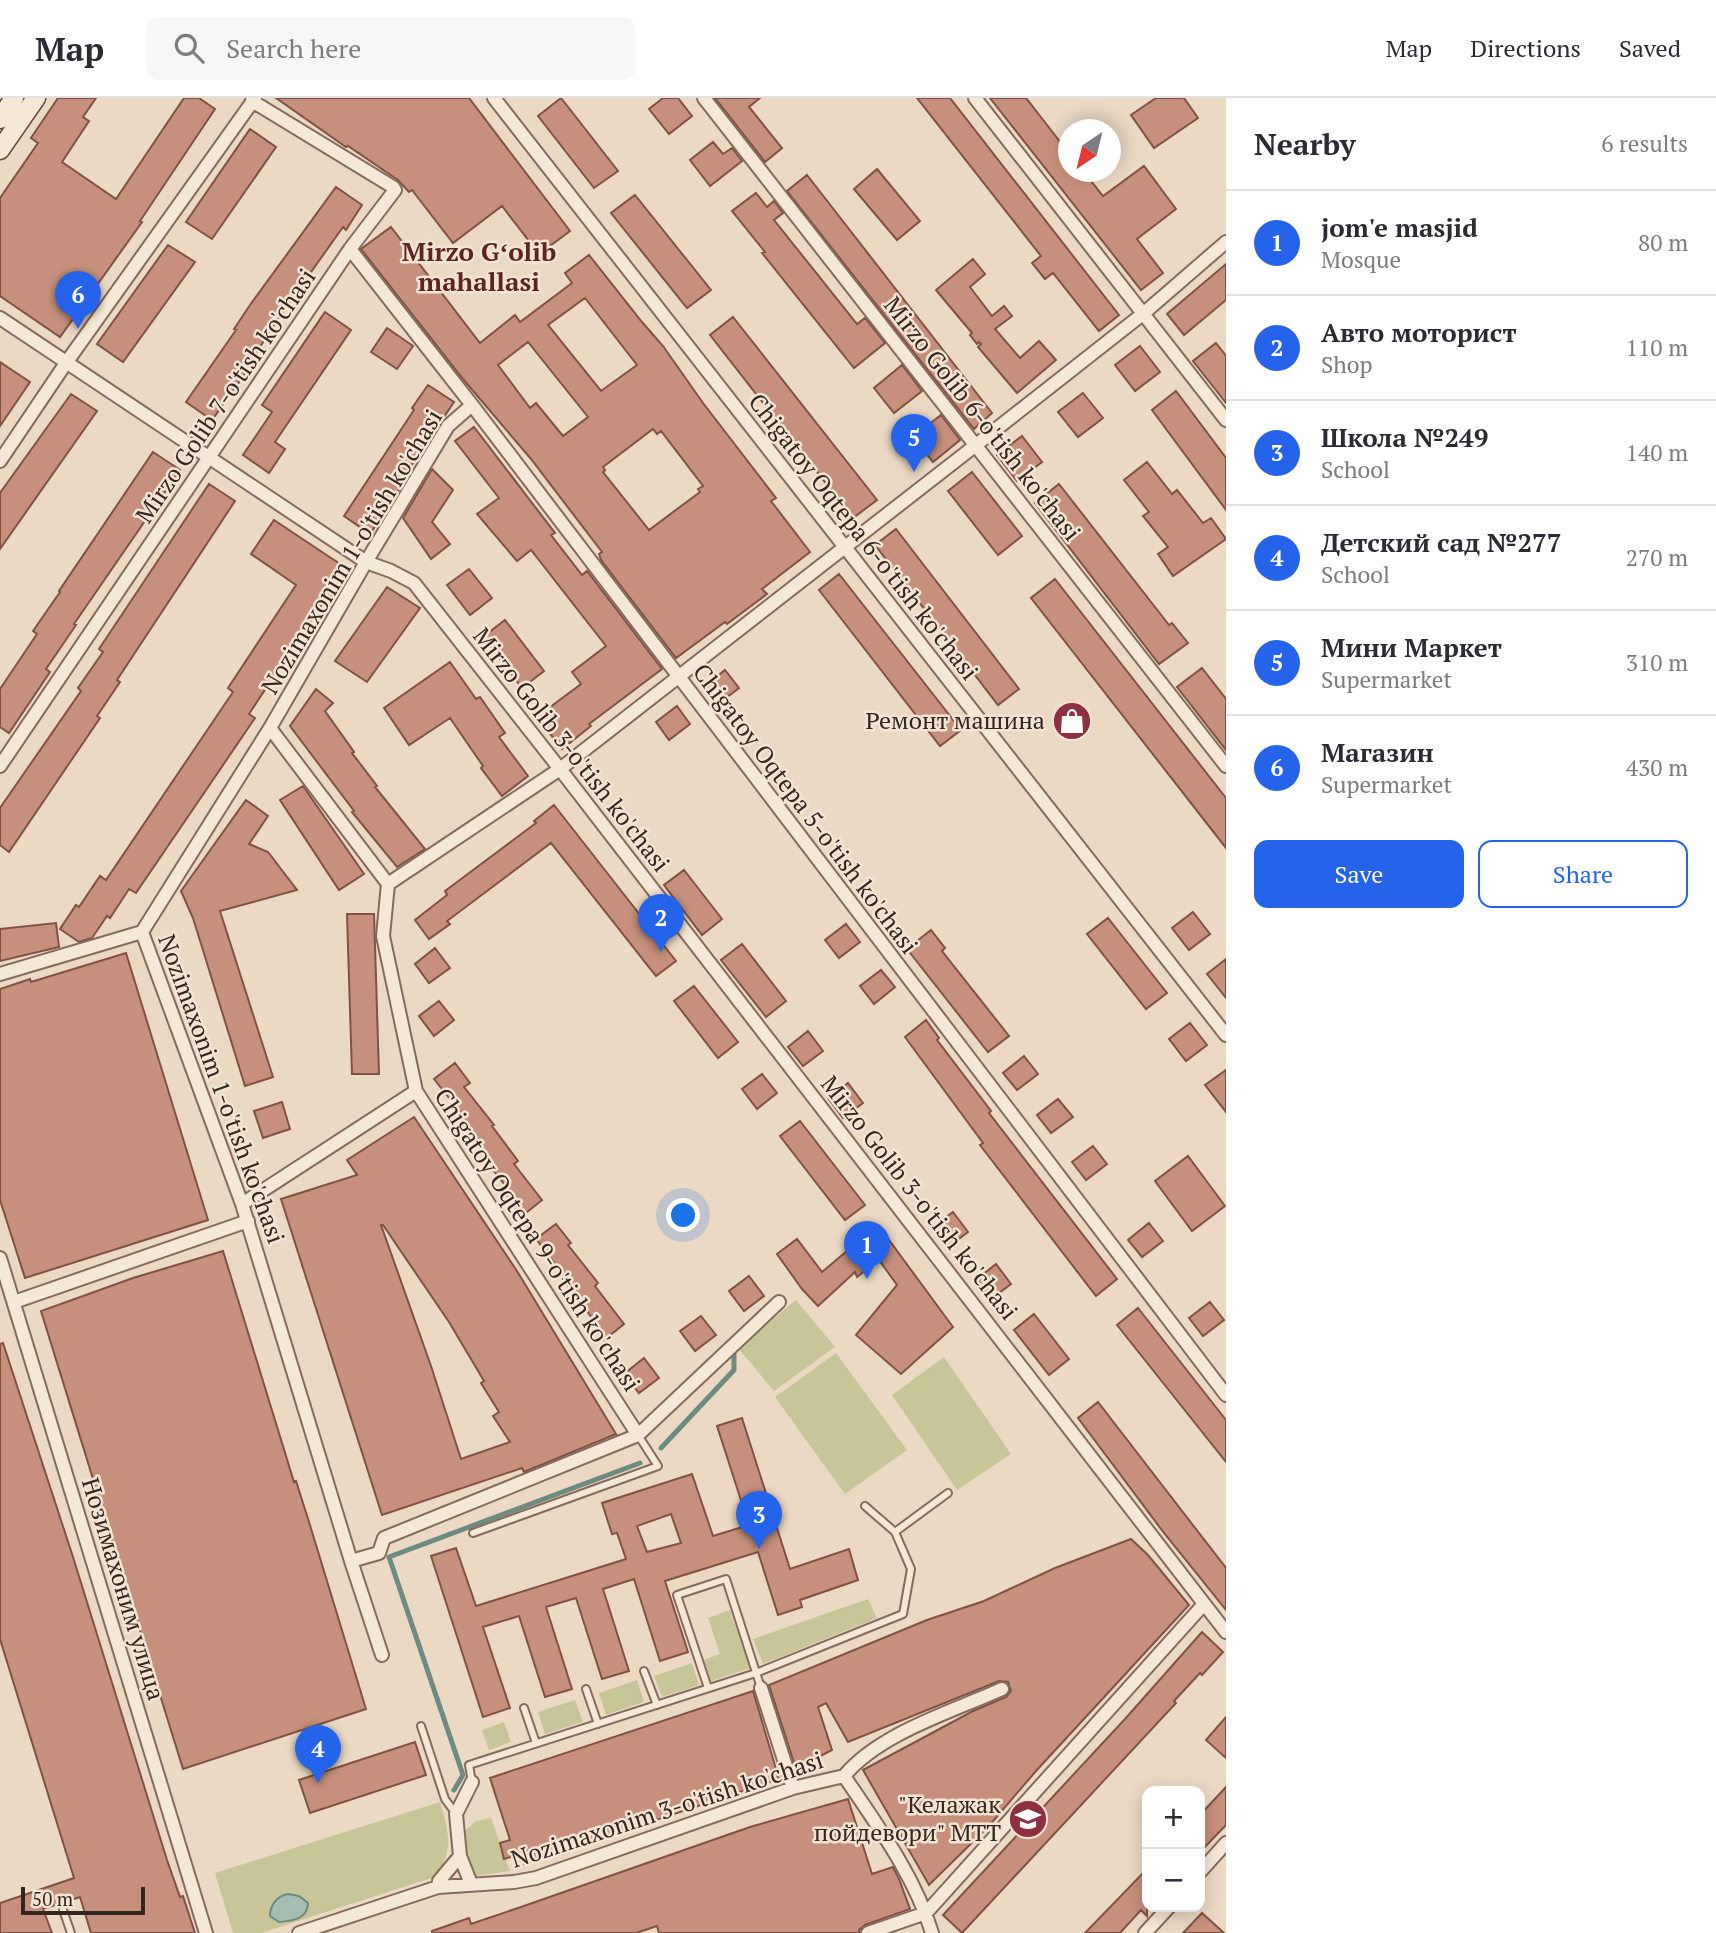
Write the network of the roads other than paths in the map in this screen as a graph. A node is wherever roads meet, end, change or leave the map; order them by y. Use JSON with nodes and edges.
{"nodes":[{"id":1,"x":14,"y":98,"type":"edge"},
{"id":2,"x":36,"y":98,"type":"edge"},
{"id":3,"x":494,"y":98,"type":"edge"},
{"id":4,"x":704,"y":98,"type":"edge"},
{"id":5,"x":975,"y":98,"type":"edge"},
{"id":6,"x":254,"y":100,"type":"edge"},
{"id":7,"x":0,"y":119,"type":"edge"},
{"id":8,"x":0,"y":150,"type":"edge"},
{"id":9,"x":1226,"y":242,"type":"edge"},
{"id":10,"x":350,"y":249,"type":"junction"},
{"id":11,"x":1144,"y":313,"type":"junction"},
{"id":12,"x":0,"y":318,"type":"edge"},
{"id":13,"x":66,"y":363,"type":"junction"},
{"id":14,"x":471,"y":405,"type":"junction"},
{"id":15,"x":1226,"y":420,"type":"edge"},
{"id":16,"x":976,"y":445,"type":"junction"},
{"id":17,"x":210,"y":458,"type":"junction"},
{"id":18,"x":0,"y":461,"type":"edge"},
{"id":19,"x":845,"y":547,"type":"junction"},
{"id":20,"x":366,"y":562,"type":"junction"},
{"id":21,"x":677,"y":678,"type":"junction"},
{"id":22,"x":270,"y":728,"type":"junction"},
{"id":23,"x":0,"y":766,"type":"edge"},
{"id":24,"x":1226,"y":766,"type":"edge"},
{"id":25,"x":561,"y":768,"type":"junction"},
{"id":26,"x":388,"y":884,"type":"junction"},
{"id":27,"x":142,"y":932,"type":"junction"},
{"id":28,"x":0,"y":975,"type":"edge"},
{"id":29,"x":1226,"y":1035,"type":"edge"},
{"id":30,"x":415,"y":1091,"type":"junction"},
{"id":31,"x":242,"y":1204,"type":"junction"},
{"id":32,"x":248,"y":1222,"type":"junction"},
{"id":33,"x":0,"y":1258,"type":"edge"},
{"id":34,"x":14,"y":1302,"type":"junction"},
{"id":35,"x":779,"y":1302,"type":"dead end"},
{"id":36,"x":1226,"y":1395,"type":"edge"},
{"id":37,"x":638,"y":1435,"type":"junction"},
{"id":38,"x":947,"y":1493,"type":"dead end"},
{"id":39,"x":865,"y":1506,"type":"dead end"},
{"id":40,"x":473,"y":1532,"type":"dead end"},
{"id":41,"x":895,"y":1532,"type":"junction"},
{"id":42,"x":351,"y":1561,"type":"junction"},
{"id":43,"x":1205,"y":1604,"type":"junction"},
{"id":44,"x":1226,"y":1632,"type":"edge"},
{"id":45,"x":382,"y":1655,"type":"dead end"},
{"id":46,"x":644,"y":1671,"type":"dead end"},
{"id":47,"x":756,"y":1673,"type":"junction"},
{"id":48,"x":708,"y":1688,"type":"junction"},
{"id":49,"x":761,"y":1688,"type":"joint"},
{"id":50,"x":586,"y":1689,"type":"dead end"},
{"id":51,"x":1002,"y":1689,"type":"dead end"},
{"id":52,"x":657,"y":1705,"type":"junction"},
{"id":53,"x":524,"y":1708,"type":"dead end"},
{"id":54,"x":598,"y":1724,"type":"junction"},
{"id":55,"x":421,"y":1726,"type":"dead end"},
{"id":56,"x":536,"y":1744,"type":"junction"},
{"id":57,"x":844,"y":1776,"type":"junction"},
{"id":58,"x":472,"y":1782,"type":"joint"},
{"id":59,"x":793,"y":1788,"type":"junction"},
{"id":60,"x":456,"y":1814,"type":"junction"},
{"id":61,"x":1226,"y":1843,"type":"edge"},
{"id":62,"x":460,"y":1856,"type":"junction"},
{"id":63,"x":1205,"y":1866,"type":"edge"},
{"id":64,"x":471,"y":1884,"type":"junction"},
{"id":65,"x":438,"y":1887,"type":"junction"},
{"id":66,"x":63,"y":1910,"type":"dead end"},
{"id":67,"x":1164,"y":1912,"type":"edge"},
{"id":68,"x":926,"y":1913,"type":"junction"},
{"id":69,"x":71,"y":1933,"type":"edge"},
{"id":70,"x":206,"y":1933,"type":"edge"},
{"id":71,"x":299,"y":1933,"type":"edge"},
{"id":72,"x":868,"y":1933,"type":"edge"},
{"id":73,"x":932,"y":1933,"type":"edge"},
{"id":74,"x":1145,"y":1933,"type":"edge"}],
"edges":[{"from":1,"to":7,"type":"main road"},
{"from":2,"to":8,"type":"main road"},
{"from":3,"to":19,"type":"street","name":"Chigatoy Oqtepa 6-o'tish ko'chasi"},
{"from":4,"to":16,"type":"street","name":"Mirzo Golib 6-o'tish ko'chasi"},
{"from":5,"to":11,"type":"street"},
{"from":6,"to":10,"type":"street","name":"Mirzo Golib 7-o'tish ko'chasi"},
{"from":6,"to":13,"type":"street"},
{"from":9,"to":11,"type":"street"},
{"from":10,"to":14,"type":"street","name":"Chigatoy Oqtepa 5-o'tish ko'chasi"},
{"from":10,"to":17,"type":"street","name":"Mirzo Golib 7-o'tish ko'chasi"},
{"from":11,"to":15,"type":"street"},
{"from":11,"to":16,"type":"street"},
{"from":12,"to":13,"type":"street","name":"Mirzo Golib 3-o'tish ko'chasi"},
{"from":13,"to":17,"type":"street","name":"Mirzo Golib 3-o'tish ko'chasi"},
{"from":13,"to":18,"type":"street"},
{"from":14,"to":20,"type":"street","name":"Nozimaxonim 1-o'tish ko'chasi"},
{"from":14,"to":21,"type":"street","name":"Chigatoy Oqtepa 5-o'tish ko'chasi"},
{"from":16,"to":19,"type":"street"},
{"from":16,"to":24,"type":"street","name":"Mirzo Golib 6-o'tish ko'chasi"},
{"from":17,"to":20,"type":"street","name":"Mirzo Golib 3-o'tish ko'chasi"},
{"from":17,"to":23,"type":"street","name":"Mirzo Golib 7-o'tish ko'chasi"},
{"from":19,"to":21,"type":"street"},
{"from":19,"to":29,"type":"street","name":"Chigatoy Oqtepa 6-o'tish ko'chasi"},
{"from":20,"to":22,"type":"street","name":"Nozimaxonim 1-o'tish ko'chasi"},
{"from":20,"to":25,"type":"street","name":"Mirzo Golib 3-o'tish ko'chasi"},
{"from":21,"to":25,"type":"street"},
{"from":21,"to":36,"type":"street","name":"Chigatoy Oqtepa 5-o'tish ko'chasi"},
{"from":22,"to":26,"type":"street"},
{"from":22,"to":27,"type":"street","name":"Nozimaxonim 1-o'tish ko'chasi"},
{"from":25,"to":26,"type":"street"},
{"from":25,"to":43,"type":"street","name":"Mirzo Golib 3-o'tish ko'chasi"},
{"from":26,"to":30,"type":"street","name":"Chigatoy Oqtepa 9-o'tish ko'chasi"},
{"from":27,"to":28,"type":"street"},
{"from":27,"to":31,"type":"street","name":"Nozimaxonim 1-o'tish ko'chasi"},
{"from":30,"to":31,"type":"street"},
{"from":30,"to":37,"type":"street","name":"Chigatoy Oqtepa 9-o'tish ko'chasi"},
{"from":31,"to":32,"type":"street","name":"Nozimaxonim 1-o'tish ko'chasi"},
{"from":32,"to":34,"type":"street"},
{"from":32,"to":42,"type":"street","name":"Nozimaxonim 1-o'tish ko'chasi"},
{"from":33,"to":34,"type":"street","name":"Нозимахоним улица"},
{"from":34,"to":70,"type":"street","name":"Нозимахоним улица"},
{"from":35,"to":37,"type":"street"},
{"from":37,"to":40,"type":"lane"},
{"from":37,"to":42,"type":"street"},
{"from":38,"to":41,"type":"lane"},
{"from":39,"to":41,"type":"lane"},
{"from":41,"to":47,"type":"lane"},
{"from":42,"to":45,"type":"street","name":"Nozimaxonim 1-o'tish ko'chasi"},
{"from":43,"to":44,"type":"street","name":"Mirzo Golib 3-o'tish ko'chasi"},
{"from":43,"to":68,"type":"street"},
{"from":46,"to":52,"type":"lane"},
{"from":47,"to":48,"type":"lane"},
{"from":47,"to":48,"type":"lane"},
{"from":47,"to":49,"type":"lane"},
{"from":48,"to":52,"type":"lane"},
{"from":49,"to":59,"type":"street"},
{"from":50,"to":54,"type":"lane"},
{"from":51,"to":57,"type":"street"},
{"from":52,"to":54,"type":"lane"},
{"from":53,"to":56,"type":"lane"},
{"from":54,"to":56,"type":"lane"},
{"from":55,"to":60,"type":"lane"},
{"from":56,"to":58,"type":"lane"},
{"from":57,"to":59,"type":"street","name":"Nozimaxonim 3-o'tish ko'chasi"},
{"from":57,"to":68,"type":"street"},
{"from":58,"to":60,"type":"street"},
{"from":59,"to":64,"type":"street","name":"Nozimaxonim 3-o'tish ko'chasi"},
{"from":60,"to":62,"type":"street"},
{"from":61,"to":63,"type":"street"},
{"from":62,"to":64,"type":"street"},
{"from":62,"to":65,"type":"street"},
{"from":64,"to":65,"type":"street","name":"Nozimaxonim 3-o'tish ko'chasi"},
{"from":65,"to":71,"type":"street","name":"Nozimaxonim 3-o'tish ko'chasi"},
{"from":66,"to":69,"type":"lane"},
{"from":67,"to":74,"type":"street"},
{"from":68,"to":72,"type":"street"},
{"from":68,"to":73,"type":"street"}]}
